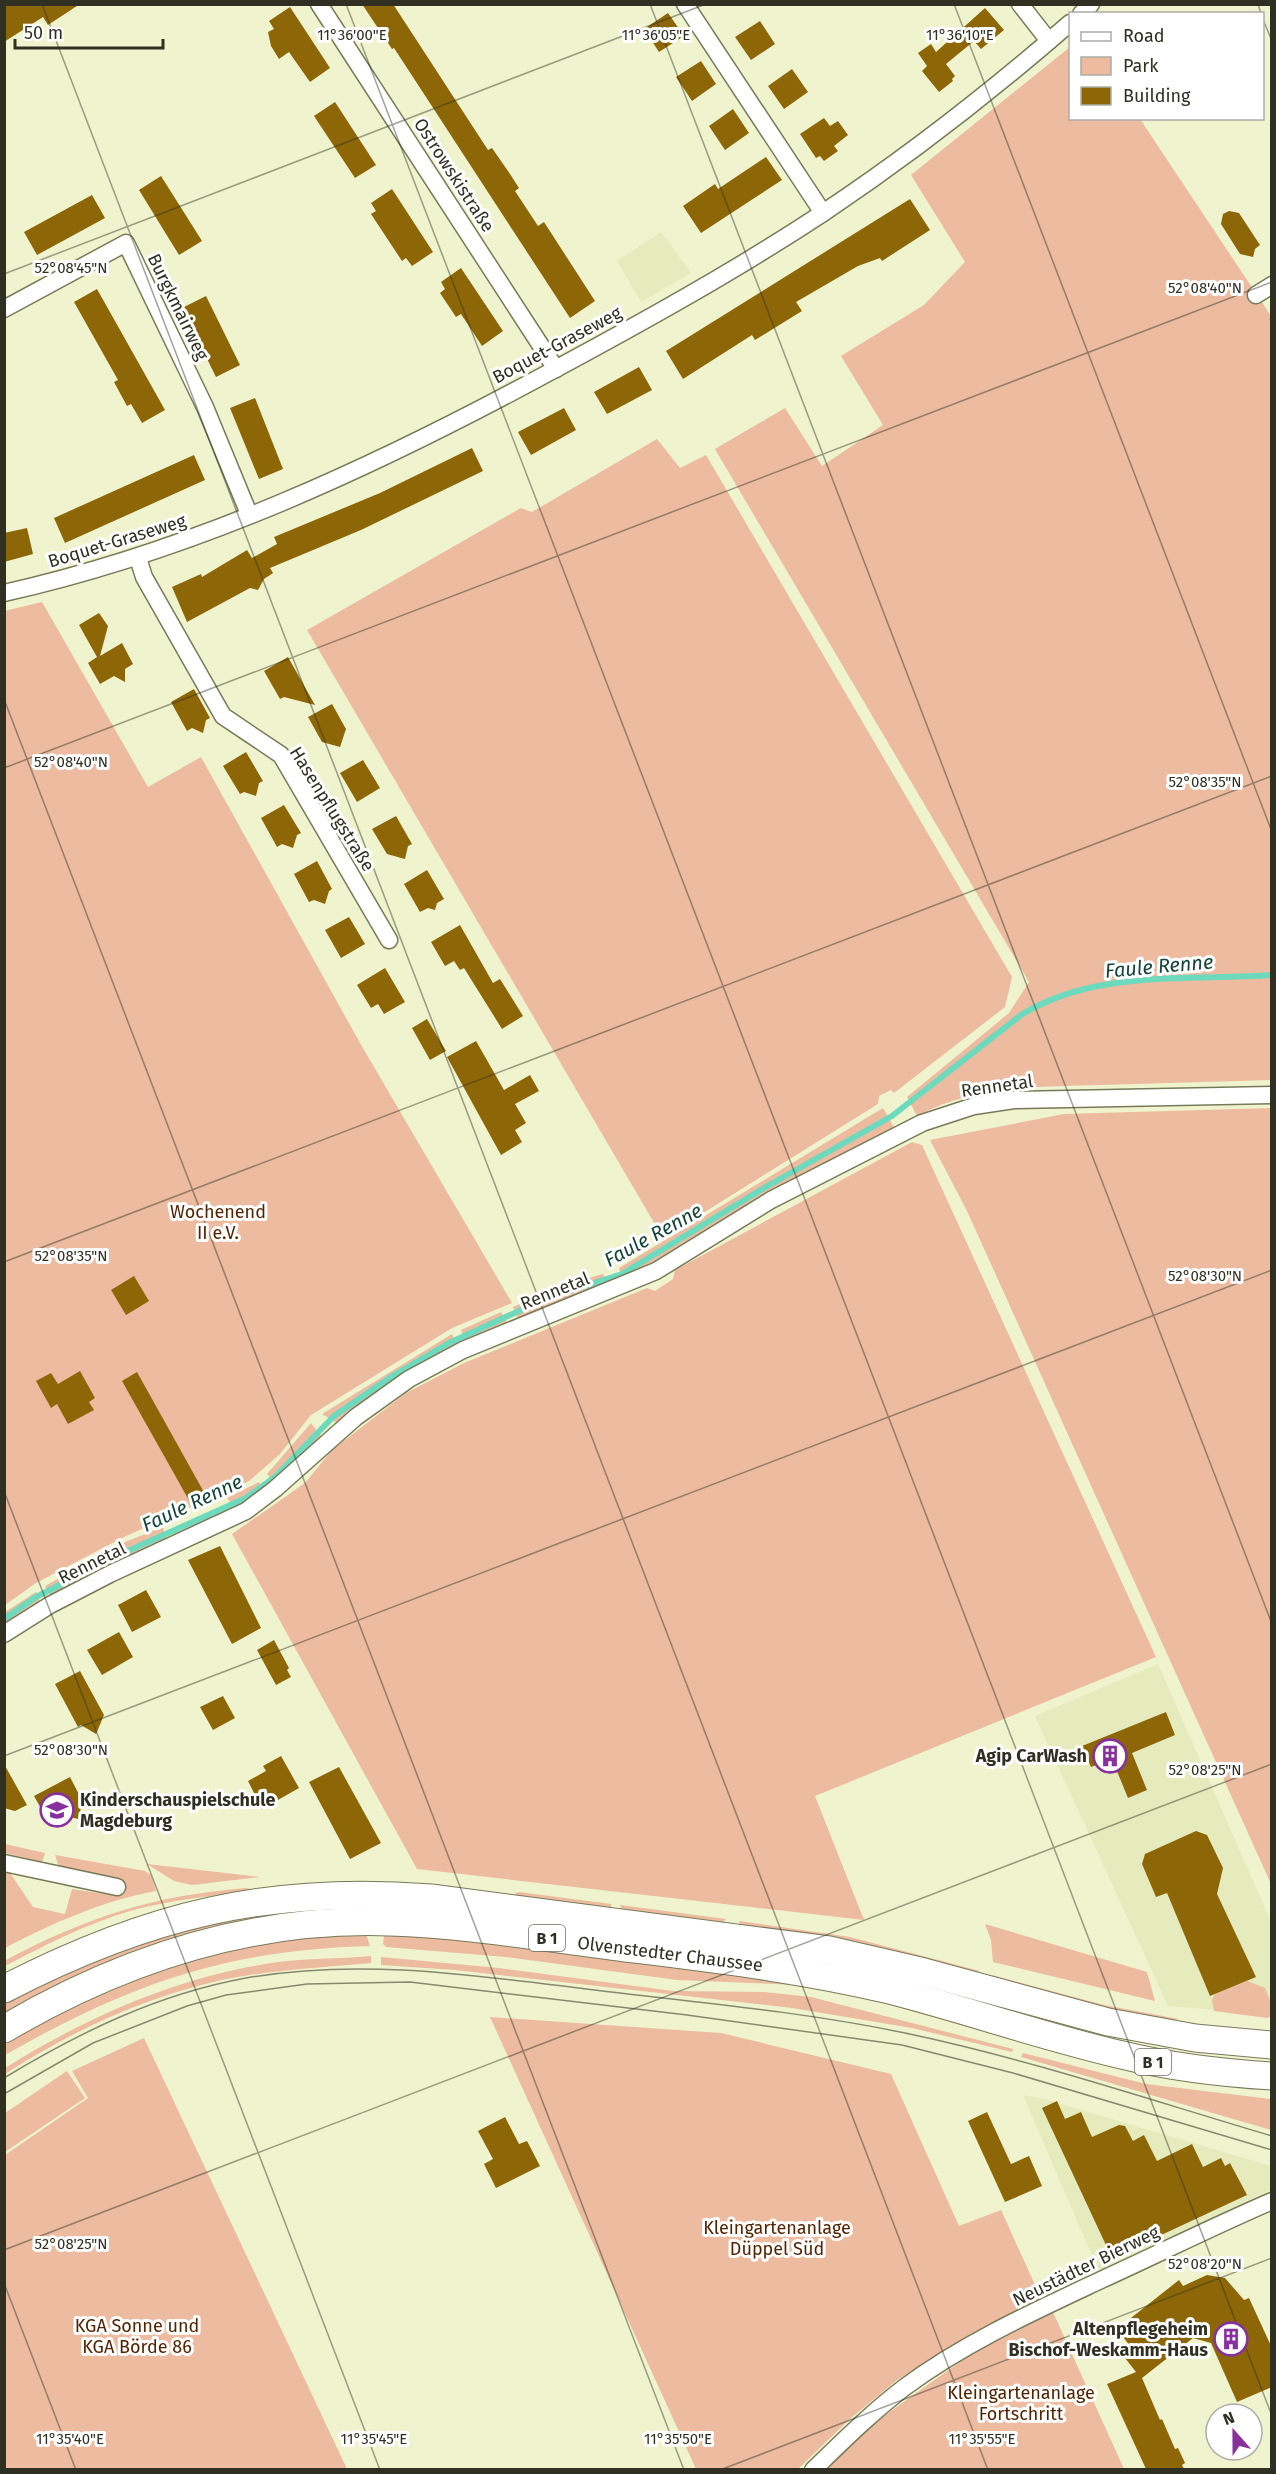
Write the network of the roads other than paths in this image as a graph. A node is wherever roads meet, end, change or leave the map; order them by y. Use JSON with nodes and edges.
{"nodes":[{"id":1,"x":319,"y":4,"type":"edge"},
{"id":2,"x":685,"y":4,"type":"edge"},
{"id":3,"x":1020,"y":4,"type":"edge"},
{"id":4,"x":1069,"y":25,"type":"edge"},
{"id":5,"x":1049,"y":41,"type":"junction"},
{"id":6,"x":823,"y":213,"type":"junction"},
{"id":7,"x":1272,"y":285,"type":"edge"},
{"id":8,"x":1256,"y":295,"type":"dead end"},
{"id":9,"x":4,"y":309,"type":"edge"},
{"id":10,"x":556,"y":369,"type":"junction"},
{"id":11,"x":249,"y":514,"type":"junction"},
{"id":12,"x":138,"y":558,"type":"junction"},
{"id":13,"x":4,"y":593,"type":"edge"},
{"id":14,"x":389,"y":940,"type":"dead end"},
{"id":15,"x":1272,"y":1095,"type":"edge"},
{"id":16,"x":4,"y":1634,"type":"edge"},
{"id":17,"x":4,"y":1863,"type":"edge"},
{"id":18,"x":117,"y":1887,"type":"dead end"},
{"id":19,"x":4,"y":1989,"type":"edge"},
{"id":20,"x":4,"y":2029,"type":"edge"},
{"id":21,"x":1272,"y":2045,"type":"edge"},
{"id":22,"x":1272,"y":2076,"type":"edge"},
{"id":23,"x":1272,"y":2201,"type":"edge"},
{"id":24,"x":813,"y":2469,"type":"edge"}],
"edges":[{"from":1,"to":10,"type":"street","name":"Ostrowskistraße"},
{"from":2,"to":6,"type":"street"},
{"from":3,"to":5,"type":"street"},
{"from":4,"to":5,"type":"street","name":"Boquet-Graseweg"},
{"from":5,"to":6,"type":"street","name":"Boquet-Graseweg"},
{"from":6,"to":10,"type":"street","name":"Boquet-Graseweg"},
{"from":7,"to":8,"type":"street"},
{"from":9,"to":11,"type":"street","name":"Burgkmairweg"},
{"from":10,"to":11,"type":"street","name":"Boquet-Graseweg"},
{"from":11,"to":12,"type":"street","name":"Boquet-Graseweg"},
{"from":12,"to":13,"type":"street","name":"Boquet-Graseweg"},
{"from":12,"to":14,"type":"street","name":"Hasenpflugstraße"},
{"from":15,"to":16,"type":"street","name":"Rennetal"},
{"from":17,"to":18,"type":"street"},
{"from":19,"to":21,"type":"main road","name":"Olvenstedter Chaussee","number":"B 1"},
{"from":20,"to":22,"type":"main road","name":"Olvenstedter Chaussee","number":"B 1"},
{"from":23,"to":24,"type":"street","name":"Neustädter Bierweg"}]}
